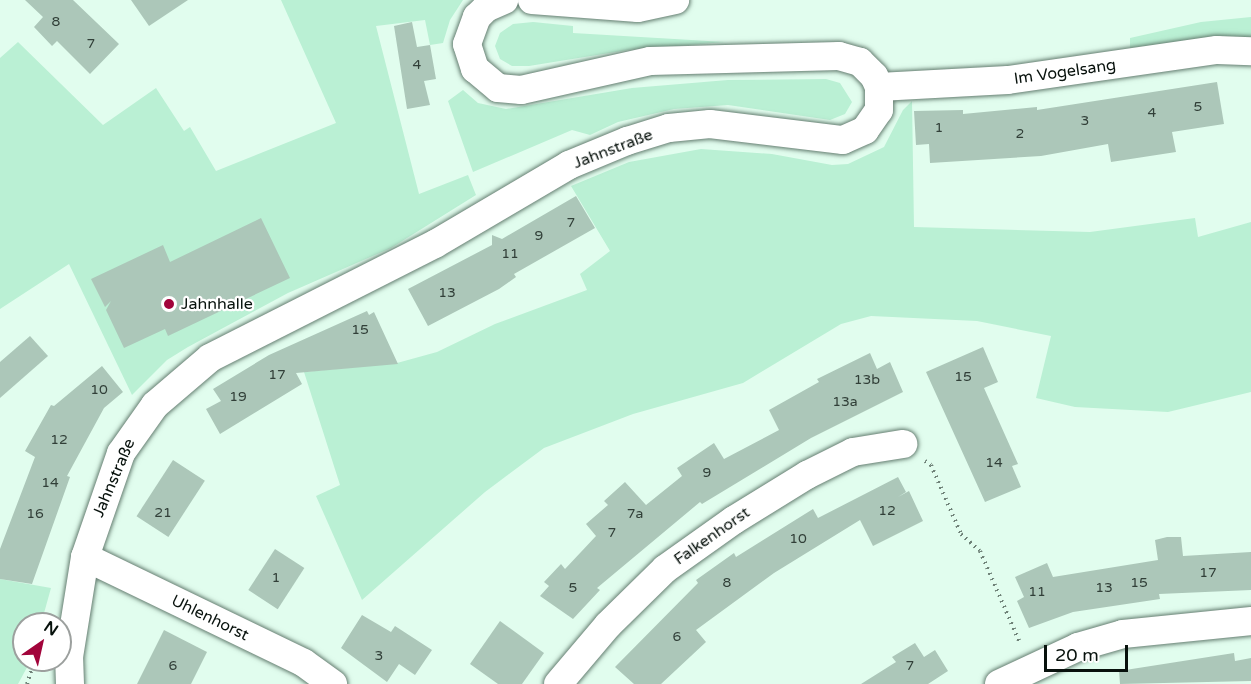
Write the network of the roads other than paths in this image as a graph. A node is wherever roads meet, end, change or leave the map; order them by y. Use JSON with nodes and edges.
{"nodes":[{"id":1,"x":504,"y":0,"type":"edge"},
{"id":2,"x":532,"y":0,"type":"edge"},
{"id":3,"x":675,"y":0,"type":"edge"},
{"id":4,"x":1251,"y":51,"type":"edge"},
{"id":5,"x":879,"y":87,"type":"junction"},
{"id":6,"x":903,"y":444,"type":"road end"},
{"id":7,"x":85,"y":557,"type":"junction"},
{"id":8,"x":1251,"y":621,"type":"edge"},
{"id":9,"x":70,"y":684,"type":"edge"},
{"id":10,"x":333,"y":684,"type":"edge"},
{"id":11,"x":558,"y":684,"type":"edge"},
{"id":12,"x":999,"y":684,"type":"edge"}],
"edges":[{"from":1,"to":5,"type":"street"},
{"from":2,"to":3,"type":"street"},
{"from":4,"to":5,"type":"street","name":"Im Vogelsang"},
{"from":5,"to":7,"type":"street","name":"Jahnstraße"},
{"from":6,"to":11,"type":"street","name":"Falkenhorst"},
{"from":7,"to":9,"type":"street","name":"Jahnstraße"},
{"from":7,"to":10,"type":"street","name":"Uhlenhorst"},
{"from":8,"to":12,"type":"street"}]}
